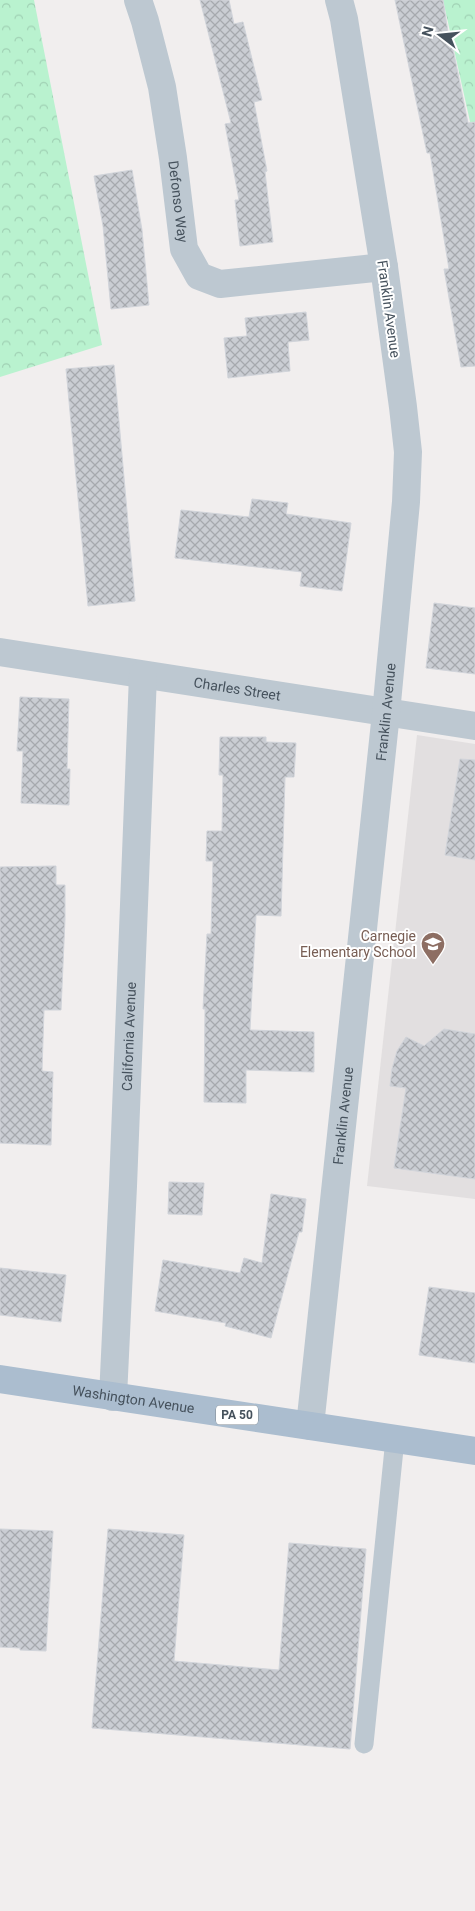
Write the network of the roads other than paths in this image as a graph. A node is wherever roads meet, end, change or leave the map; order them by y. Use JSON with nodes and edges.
{"nodes":[{"id":1,"x":138,"y":0,"type":"edge"},
{"id":2,"x":339,"y":0,"type":"edge"},
{"id":3,"x":384,"y":267,"type":"junction"},
{"id":4,"x":0,"y":652,"type":"edge"},
{"id":5,"x":143,"y":675,"type":"junction"},
{"id":6,"x":386,"y":713,"type":"junction"},
{"id":7,"x":475,"y":726,"type":"edge"},
{"id":8,"x":0,"y":1379,"type":"edge"},
{"id":9,"x":113,"y":1397,"type":"junction"},
{"id":10,"x":310,"y":1426,"type":"junction"},
{"id":11,"x":395,"y":1439,"type":"junction"},
{"id":12,"x":475,"y":1451,"type":"edge"},
{"id":13,"x":364,"y":1744,"type":"dead end"}],
"edges":[{"from":1,"to":3,"type":"street","name":"Defonso Way"},
{"from":2,"to":3,"type":"street","name":"Franklin Avenue"},
{"from":3,"to":6,"type":"street","name":"Franklin Avenue"},
{"from":4,"to":5,"type":"street","name":"Charles Street"},
{"from":5,"to":6,"type":"street","name":"Charles Street"},
{"from":5,"to":9,"type":"street","name":"California Avenue"},
{"from":6,"to":7,"type":"street","name":"Charles Street"},
{"from":6,"to":10,"type":"street","name":"Franklin Avenue"},
{"from":8,"to":9,"type":"main road","name":"Washington Avenue","number":"PA 50"},
{"from":9,"to":10,"type":"main road","name":"Washington Avenue","number":"PA 50"},
{"from":10,"to":11,"type":"main road","name":"Washington Avenue","number":"PA 50"},
{"from":11,"to":12,"type":"main road","name":"Washington Avenue","number":"PA 50"},
{"from":11,"to":13,"type":"lane"}]}
